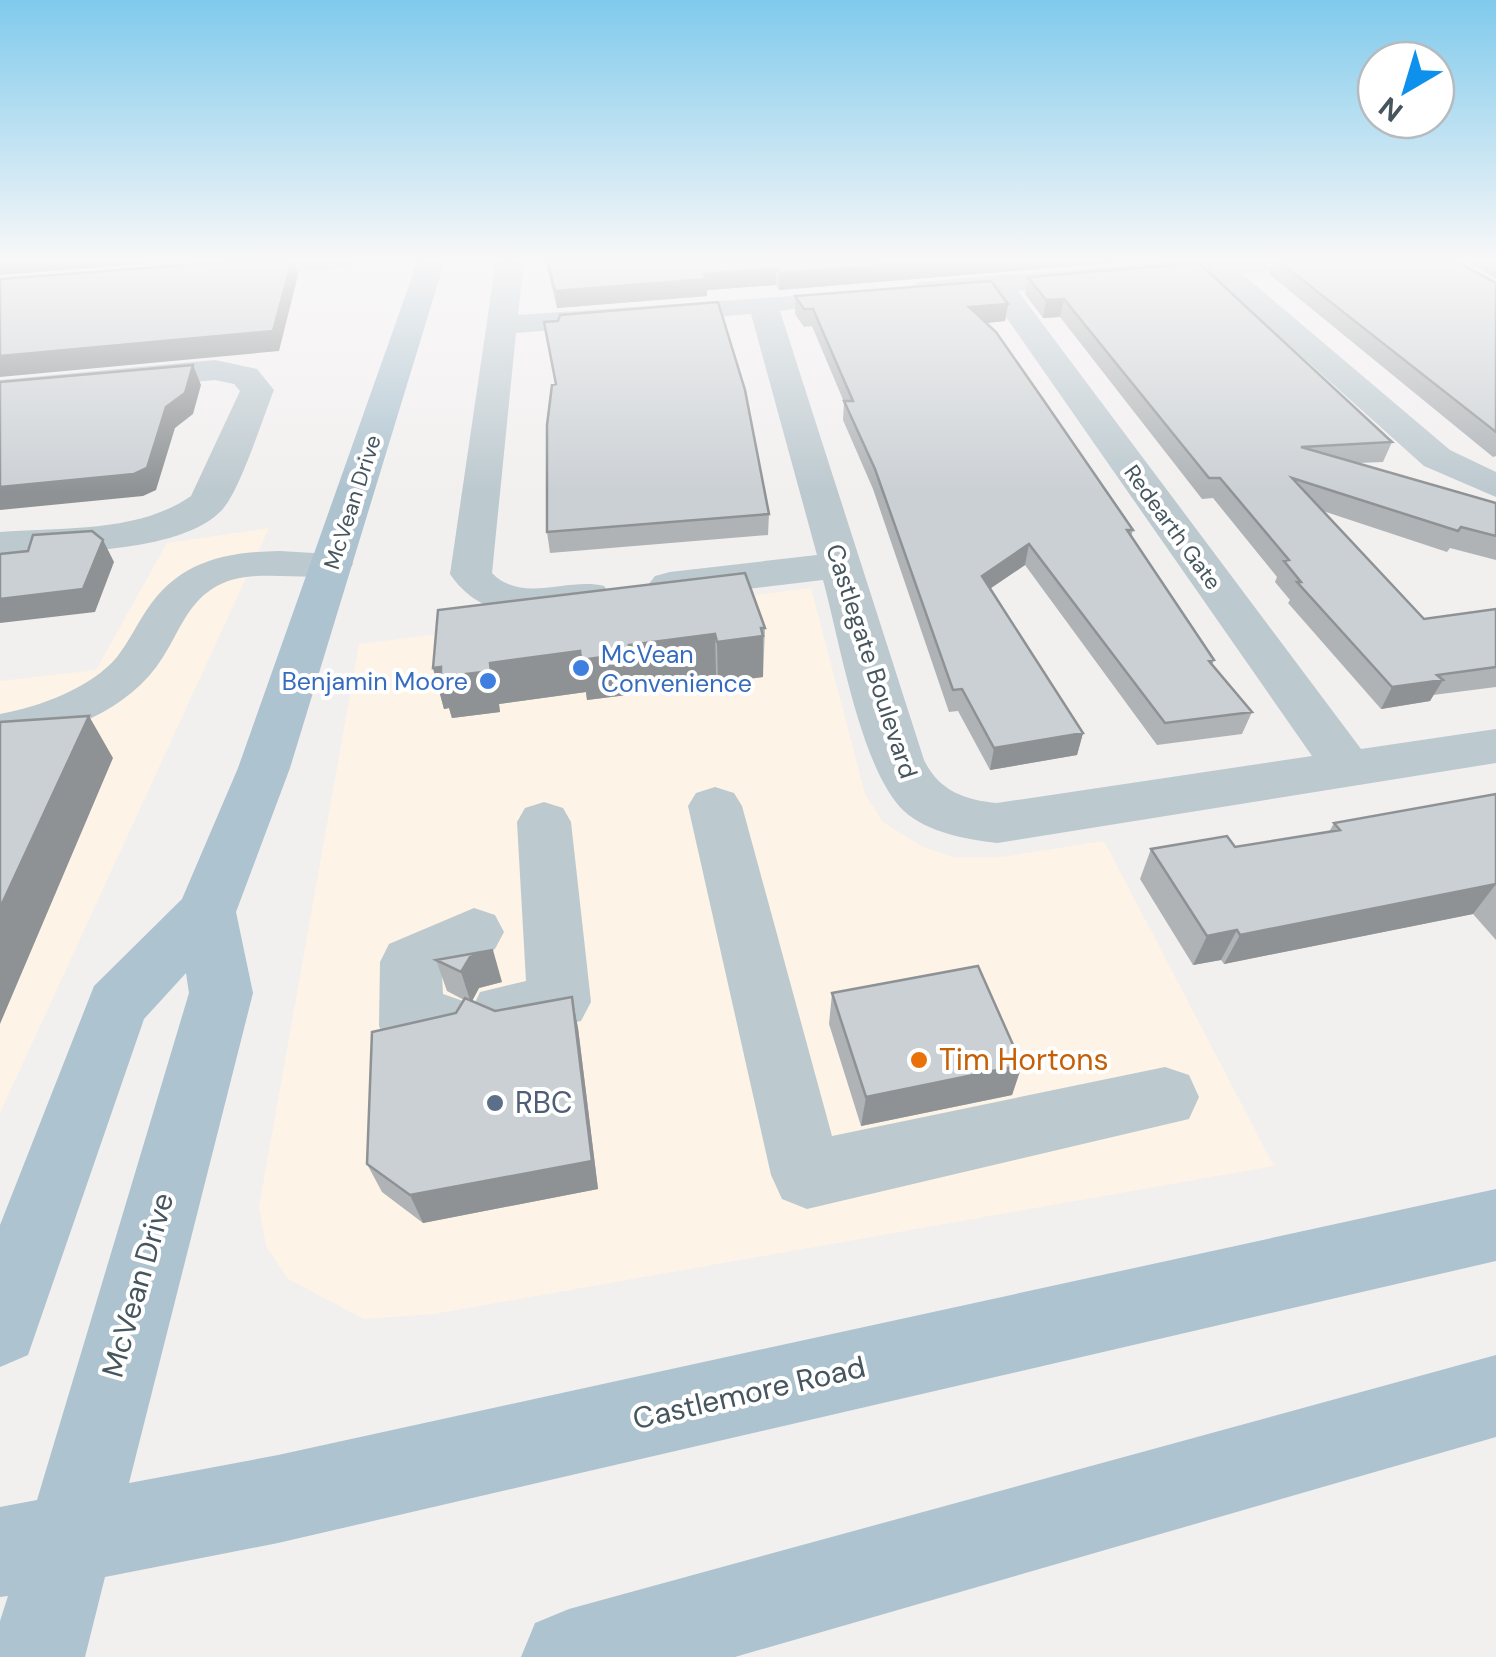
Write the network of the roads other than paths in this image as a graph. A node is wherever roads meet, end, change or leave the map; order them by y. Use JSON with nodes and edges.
{"nodes":[{"id":1,"x":407,"y":337,"type":"edge"},
{"id":2,"x":499,"y":337,"type":"edge"},
{"id":3,"x":774,"y":337,"type":"edge"},
{"id":4,"x":1036,"y":337,"type":"edge"},
{"id":5,"x":1299,"y":337,"type":"edge"},
{"id":6,"x":0,"y":390,"type":"edge"},
{"id":7,"x":1496,"y":486,"type":"edge"},
{"id":8,"x":0,"y":544,"type":"edge"},
{"id":9,"x":332,"y":564,"type":"junction"},
{"id":10,"x":841,"y":565,"type":"junction"},
{"id":11,"x":0,"y":730,"type":"edge"},
{"id":12,"x":1496,"y":746,"type":"edge"},
{"id":13,"x":1348,"y":769,"type":"junction"},
{"id":14,"x":715,"y":806,"type":"dead end"},
{"id":15,"x":544,"y":822,"type":"dead end"},
{"id":16,"x":206,"y":912,"type":"junction"},
{"id":17,"x":474,"y":932,"type":"dead end"},
{"id":18,"x":503,"y":1011,"type":"edge"},
{"id":19,"x":443,"y":1021,"type":"edge"},
{"id":20,"x":1165,"y":1097,"type":"dead end"},
{"id":21,"x":1496,"y":1225,"type":"edge"},
{"id":22,"x":0,"y":1327,"type":"edge"},
{"id":23,"x":1496,"y":1396,"type":"edge"},
{"id":24,"x":34,"y":1546,"type":"edge"},
{"id":25,"x":37,"y":1657,"type":"edge"},
{"id":26,"x":569,"y":1657,"type":"edge"}],
"edges":[{"from":1,"to":9,"type":"main road","name":"McVean Drive"},
{"from":2,"to":10,"type":"street"},
{"from":3,"to":10,"type":"street","name":"Castlegate Boulevard"},
{"from":4,"to":13,"type":"street","name":"Redearth Gate"},
{"from":5,"to":7,"type":"street"},
{"from":6,"to":8,"type":"street"},
{"from":9,"to":11,"type":"street"},
{"from":9,"to":16,"type":"main road","name":"McVean Drive"},
{"from":10,"to":13,"type":"street","name":"Castlegate Boulevard"},
{"from":12,"to":13,"type":"street","name":"Castlegate Boulevard"},
{"from":14,"to":20,"type":"street"},
{"from":15,"to":18,"type":"street"},
{"from":16,"to":22,"type":"main road","name":"McVean Drive"},
{"from":16,"to":24,"type":"main road","name":"McVean Drive"},
{"from":17,"to":19,"type":"street"},
{"from":21,"to":24,"type":"main road","name":"Castlemore Road"},
{"from":23,"to":26,"type":"main road"},
{"from":24,"to":25,"type":"main road","name":"McVean Drive"}]}
